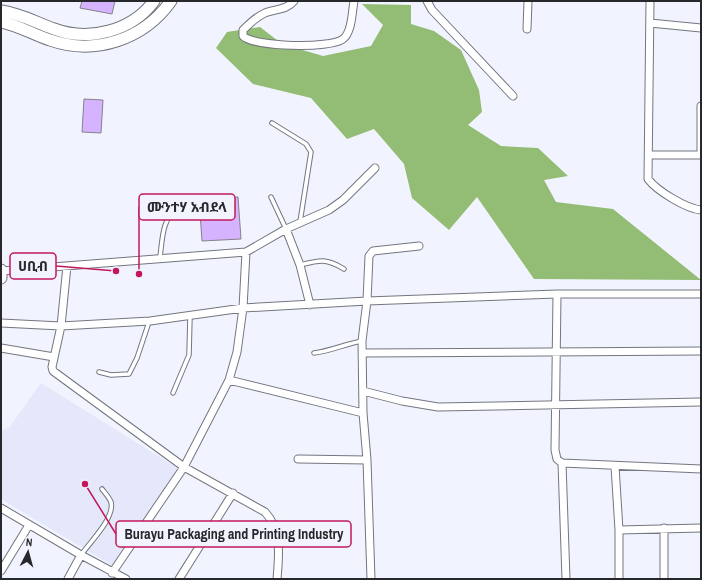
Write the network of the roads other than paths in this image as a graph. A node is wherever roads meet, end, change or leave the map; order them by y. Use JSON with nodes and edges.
{"nodes":[{"id":1,"x":154,"y":1,"type":"edge"},
{"id":2,"x":171,"y":1,"type":"edge"},
{"id":3,"x":294,"y":1,"type":"edge"},
{"id":4,"x":354,"y":1,"type":"edge"},
{"id":5,"x":427,"y":1,"type":"edge"},
{"id":6,"x":528,"y":1,"type":"edge"},
{"id":7,"x":650,"y":1,"type":"edge"},
{"id":8,"x":1,"y":11,"type":"edge"},
{"id":9,"x":1,"y":22,"type":"edge"},
{"id":10,"x":650,"y":23,"type":"junction"},
{"id":11,"x":701,"y":28,"type":"edge"},
{"id":12,"x":527,"y":29,"type":"dead end"},
{"id":13,"x":106,"y":32,"type":"junction"},
{"id":14,"x":110,"y":44,"type":"junction"},
{"id":15,"x":513,"y":96,"type":"dead end"},
{"id":16,"x":701,"y":106,"type":"edge"},
{"id":17,"x":272,"y":123,"type":"dead end"},
{"id":18,"x":649,"y":155,"type":"junction"},
{"id":19,"x":701,"y":155,"type":"edge"},
{"id":20,"x":375,"y":168,"type":"dead end"},
{"id":21,"x":271,"y":197,"type":"dead end"},
{"id":22,"x":179,"y":203,"type":"dead end"},
{"id":23,"x":701,"y":210,"type":"edge"},
{"id":24,"x":300,"y":223,"type":"junction"},
{"id":25,"x":286,"y":229,"type":"junction"},
{"id":26,"x":419,"y":246,"type":"dead end"},
{"id":27,"x":246,"y":252,"type":"junction"},
{"id":28,"x":160,"y":257,"type":"junction"},
{"id":29,"x":300,"y":265,"type":"junction"},
{"id":30,"x":67,"y":266,"type":"junction"},
{"id":31,"x":344,"y":269,"type":"dead end"},
{"id":32,"x":1,"y":271,"type":"edge"},
{"id":33,"x":1,"y":278,"type":"edge"},
{"id":34,"x":557,"y":294,"type":"junction"},
{"id":35,"x":701,"y":294,"type":"edge"},
{"id":36,"x":367,"y":301,"type":"junction"},
{"id":37,"x":310,"y":305,"type":"junction"},
{"id":38,"x":243,"y":308,"type":"junction"},
{"id":39,"x":190,"y":316,"type":"junction"},
{"id":40,"x":150,"y":321,"type":"junction"},
{"id":41,"x":1,"y":323,"type":"edge"},
{"id":42,"x":61,"y":326,"type":"junction"},
{"id":43,"x":362,"y":341,"type":"junction"},
{"id":44,"x":1,"y":348,"type":"edge"},
{"id":45,"x":701,"y":351,"type":"edge"},
{"id":46,"x":314,"y":353,"type":"dead end"},
{"id":47,"x":363,"y":353,"type":"junction"},
{"id":48,"x":555,"y":353,"type":"junction"},
{"id":49,"x":54,"y":357,"type":"junction"},
{"id":50,"x":99,"y":372,"type":"dead end"},
{"id":51,"x":229,"y":380,"type":"junction"},
{"id":52,"x":363,"y":391,"type":"junction"},
{"id":53,"x":173,"y":393,"type":"dead end"},
{"id":54,"x":701,"y":402,"type":"edge"},
{"id":55,"x":555,"y":404,"type":"junction"},
{"id":56,"x":363,"y":414,"type":"junction"},
{"id":57,"x":298,"y":459,"type":"dead end"},
{"id":58,"x":367,"y":460,"type":"junction"},
{"id":59,"x":562,"y":463,"type":"junction"},
{"id":60,"x":615,"y":466,"type":"junction"},
{"id":61,"x":184,"y":467,"type":"junction"},
{"id":62,"x":701,"y":469,"type":"edge"},
{"id":63,"x":102,"y":489,"type":"dead end"},
{"id":64,"x":233,"y":493,"type":"junction"},
{"id":65,"x":1,"y":508,"type":"edge"},
{"id":66,"x":29,"y":524,"type":"junction"},
{"id":67,"x":664,"y":528,"type":"junction"},
{"id":68,"x":701,"y":528,"type":"edge"},
{"id":69,"x":618,"y":530,"type":"junction"},
{"id":70,"x":81,"y":555,"type":"junction"},
{"id":71,"x":1,"y":571,"type":"edge"},
{"id":72,"x":112,"y":573,"type":"junction"},
{"id":73,"x":68,"y":579,"type":"edge"},
{"id":74,"x":126,"y":579,"type":"edge"},
{"id":75,"x":179,"y":579,"type":"edge"},
{"id":76,"x":277,"y":579,"type":"edge"},
{"id":77,"x":371,"y":579,"type":"edge"},
{"id":78,"x":566,"y":579,"type":"edge"},
{"id":79,"x":619,"y":579,"type":"edge"},
{"id":80,"x":664,"y":579,"type":"edge"}],
"edges":[{"from":1,"to":13,"type":"main road"},
{"from":2,"to":14,"type":"main road"},
{"from":3,"to":4,"type":"street"},
{"from":5,"to":15,"type":"street"},
{"from":6,"to":12,"type":"street"},
{"from":7,"to":10,"type":"street"},
{"from":8,"to":13,"type":"main road"},
{"from":9,"to":14,"type":"main road"},
{"from":10,"to":11,"type":"street"},
{"from":10,"to":18,"type":"street"},
{"from":13,"to":14,"type":"main road"},
{"from":16,"to":19,"type":"street"},
{"from":17,"to":24,"type":"lane"},
{"from":18,"to":19,"type":"street"},
{"from":18,"to":23,"type":"street"},
{"from":20,"to":24,"type":"street"},
{"from":21,"to":25,"type":"lane"},
{"from":22,"to":28,"type":"lane"},
{"from":24,"to":25,"type":"street"},
{"from":25,"to":27,"type":"street"},
{"from":25,"to":29,"type":"street"},
{"from":26,"to":36,"type":"street"},
{"from":27,"to":28,"type":"street"},
{"from":27,"to":38,"type":"street"},
{"from":28,"to":30,"type":"street"},
{"from":29,"to":31,"type":"lane"},
{"from":29,"to":37,"type":"street"},
{"from":30,"to":32,"type":"street"},
{"from":30,"to":42,"type":"street"},
{"from":32,"to":33,"type":"main road"},
{"from":34,"to":35,"type":"street"},
{"from":34,"to":36,"type":"street"},
{"from":34,"to":48,"type":"street"},
{"from":36,"to":37,"type":"street"},
{"from":36,"to":43,"type":"street"},
{"from":37,"to":38,"type":"street"},
{"from":38,"to":39,"type":"street"},
{"from":38,"to":51,"type":"street"},
{"from":39,"to":40,"type":"street"},
{"from":39,"to":53,"type":"lane"},
{"from":40,"to":42,"type":"street"},
{"from":40,"to":50,"type":"lane"},
{"from":41,"to":42,"type":"street"},
{"from":42,"to":49,"type":"street"},
{"from":43,"to":46,"type":"lane"},
{"from":43,"to":47,"type":"street"},
{"from":44,"to":49,"type":"street"},
{"from":45,"to":48,"type":"street"},
{"from":47,"to":48,"type":"street"},
{"from":47,"to":52,"type":"street"},
{"from":48,"to":55,"type":"street"},
{"from":49,"to":61,"type":"street"},
{"from":51,"to":56,"type":"street"},
{"from":51,"to":61,"type":"street"},
{"from":52,"to":55,"type":"street"},
{"from":52,"to":56,"type":"street"},
{"from":54,"to":55,"type":"street"},
{"from":55,"to":59,"type":"street"},
{"from":56,"to":58,"type":"street"},
{"from":57,"to":58,"type":"street"},
{"from":58,"to":77,"type":"street"},
{"from":59,"to":60,"type":"street"},
{"from":59,"to":78,"type":"street"},
{"from":60,"to":62,"type":"street"},
{"from":60,"to":69,"type":"street"},
{"from":61,"to":64,"type":"street"},
{"from":61,"to":72,"type":"street"},
{"from":63,"to":70,"type":"lane"},
{"from":64,"to":75,"type":"street"},
{"from":64,"to":76,"type":"street"},
{"from":65,"to":66,"type":"street"},
{"from":66,"to":70,"type":"street"},
{"from":66,"to":71,"type":"street"},
{"from":67,"to":68,"type":"street"},
{"from":67,"to":69,"type":"street"},
{"from":67,"to":80,"type":"street"},
{"from":69,"to":79,"type":"street"},
{"from":70,"to":72,"type":"street"},
{"from":70,"to":73,"type":"street"},
{"from":72,"to":74,"type":"street"}]}
